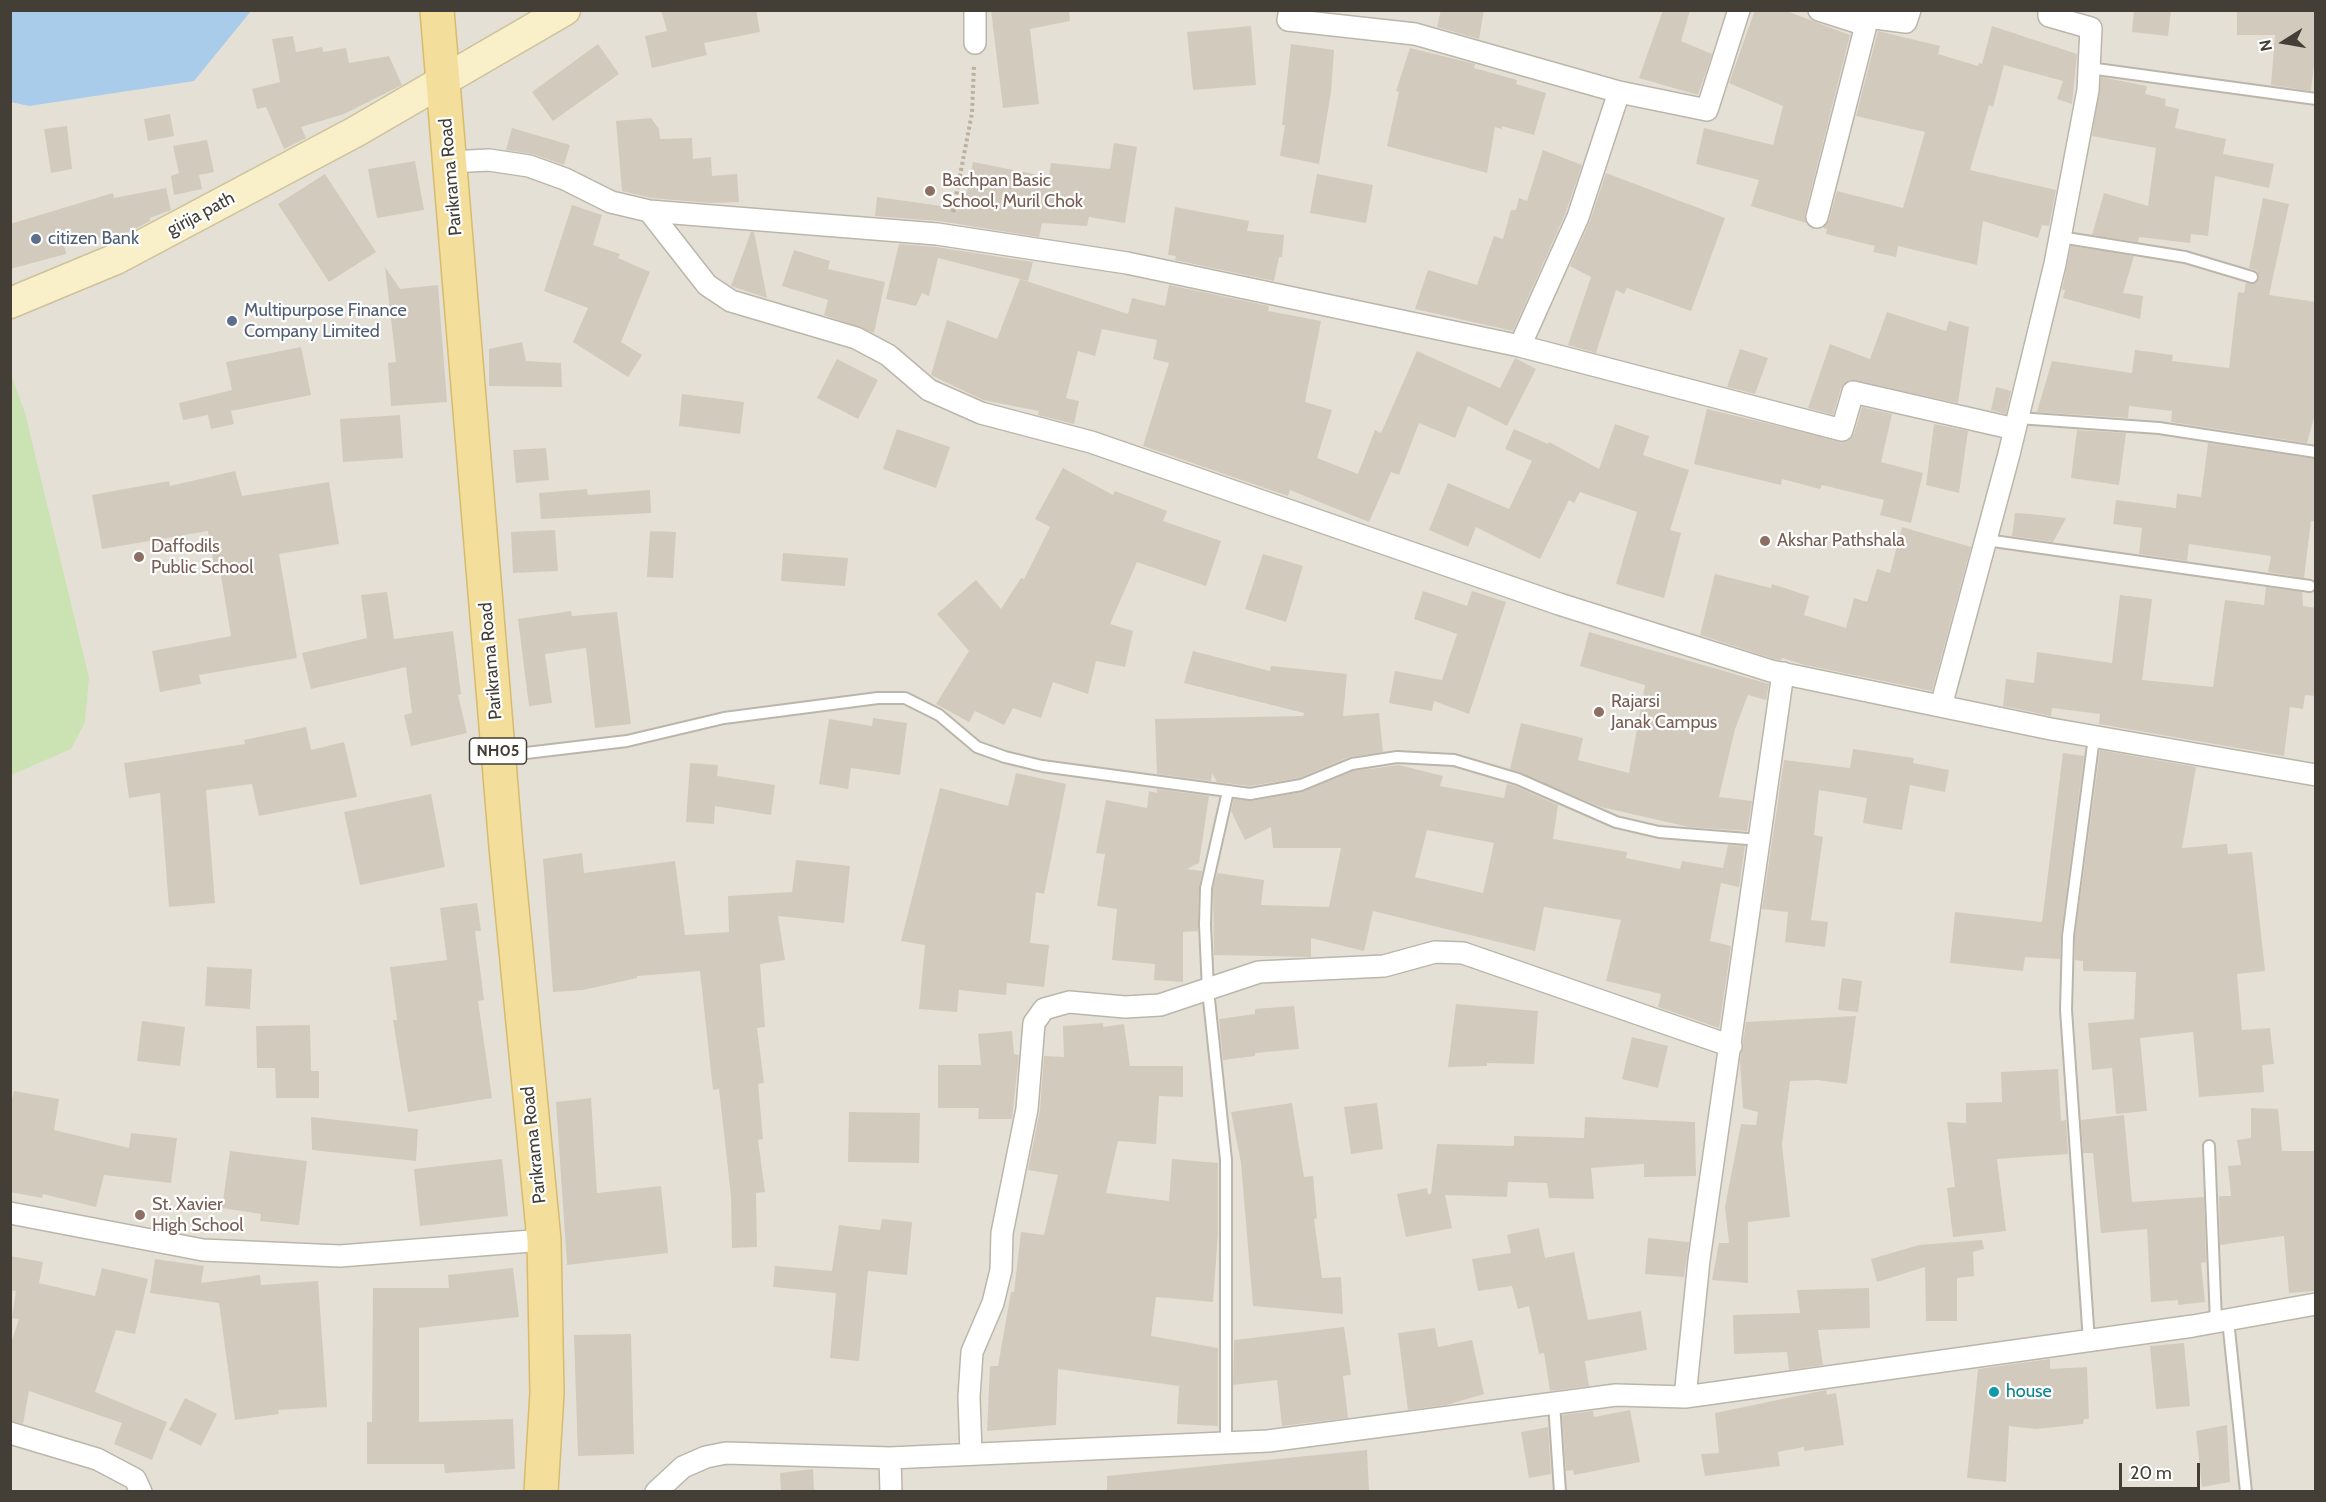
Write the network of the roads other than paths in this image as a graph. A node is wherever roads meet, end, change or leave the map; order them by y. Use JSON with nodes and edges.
{"nodes":[{"id":1,"x":437,"y":10,"type":"edge"},
{"id":2,"x":565,"y":10,"type":"edge"},
{"id":3,"x":975,"y":10,"type":"edge"},
{"id":4,"x":1290,"y":10,"type":"edge"},
{"id":5,"x":1739,"y":10,"type":"edge"},
{"id":6,"x":1819,"y":10,"type":"edge"},
{"id":7,"x":1910,"y":10,"type":"edge"},
{"id":8,"x":2049,"y":10,"type":"edge"},
{"id":9,"x":1866,"y":25,"type":"junction"},
{"id":10,"x":975,"y":44,"type":"road end"},
{"id":11,"x":2089,"y":68,"type":"junction"},
{"id":12,"x":442,"y":83,"type":"junction"},
{"id":13,"x":1619,"y":92,"type":"junction"},
{"id":14,"x":2316,"y":99,"type":"edge"},
{"id":15,"x":450,"y":162,"type":"junction"},
{"id":16,"x":649,"y":211,"type":"junction"},
{"id":17,"x":1817,"y":217,"type":"dead end"},
{"id":18,"x":2060,"y":237,"type":"junction"},
{"id":19,"x":2252,"y":277,"type":"dead end"},
{"id":20,"x":10,"y":303,"type":"edge"},
{"id":21,"x":1520,"y":346,"type":"junction"},
{"id":22,"x":2016,"y":424,"type":"junction"},
{"id":23,"x":2316,"y":452,"type":"edge"},
{"id":24,"x":1986,"y":540,"type":"junction"},
{"id":25,"x":2310,"y":586,"type":"dead end"},
{"id":26,"x":1783,"y":673,"type":"junction"},
{"id":27,"x":1941,"y":706,"type":"junction"},
{"id":28,"x":2094,"y":736,"type":"junction"},
{"id":29,"x":498,"y":756,"type":"junction"},
{"id":30,"x":2316,"y":775,"type":"edge"},
{"id":31,"x":1228,"y":791,"type":"junction"},
{"id":32,"x":1760,"y":840,"type":"junction"},
{"id":33,"x":1208,"y":990,"type":"junction"},
{"id":34,"x":1731,"y":1046,"type":"junction"},
{"id":35,"x":2209,"y":1146,"type":"dead end"},
{"id":36,"x":10,"y":1213,"type":"edge"},
{"id":37,"x":544,"y":1240,"type":"junction"},
{"id":38,"x":2316,"y":1304,"type":"edge"},
{"id":39,"x":2222,"y":1321,"type":"junction"},
{"id":40,"x":2090,"y":1341,"type":"junction"},
{"id":41,"x":1685,"y":1397,"type":"junction"},
{"id":42,"x":1554,"y":1403,"type":"junction"},
{"id":43,"x":10,"y":1433,"type":"edge"},
{"id":44,"x":1226,"y":1443,"type":"junction"},
{"id":45,"x":970,"y":1454,"type":"junction"},
{"id":46,"x":890,"y":1458,"type":"junction"},
{"id":47,"x":141,"y":1491,"type":"edge"},
{"id":48,"x":540,"y":1491,"type":"edge"},
{"id":49,"x":656,"y":1491,"type":"edge"},
{"id":50,"x":891,"y":1491,"type":"edge"},
{"id":51,"x":1560,"y":1491,"type":"edge"},
{"id":52,"x":2246,"y":1491,"type":"edge"}],
"edges":[{"from":1,"to":12,"type":"main road","name":"Parikrama Road","number":"NH05"},
{"from":2,"to":12,"type":"main road","name":"girija path"},
{"from":3,"to":10,"type":"street"},
{"from":4,"to":13,"type":"street"},
{"from":5,"to":13,"type":"street"},
{"from":6,"to":9,"type":"street"},
{"from":7,"to":9,"type":"street"},
{"from":8,"to":11,"type":"street"},
{"from":9,"to":17,"type":"street"},
{"from":11,"to":14,"type":"lane"},
{"from":11,"to":18,"type":"street"},
{"from":12,"to":15,"type":"main road","name":"Parikrama Road","number":"NH05"},
{"from":12,"to":20,"type":"main road","name":"girija path"},
{"from":13,"to":21,"type":"street"},
{"from":15,"to":16,"type":"street"},
{"from":15,"to":29,"type":"main road","name":"Parikrama Road","number":"NH05"},
{"from":16,"to":21,"type":"street"},
{"from":16,"to":26,"type":"street"},
{"from":18,"to":19,"type":"lane"},
{"from":18,"to":22,"type":"street"},
{"from":21,"to":22,"type":"street"},
{"from":22,"to":23,"type":"lane"},
{"from":22,"to":24,"type":"street"},
{"from":24,"to":25,"type":"lane"},
{"from":24,"to":27,"type":"street"},
{"from":26,"to":27,"type":"street"},
{"from":26,"to":32,"type":"street"},
{"from":27,"to":28,"type":"street"},
{"from":28,"to":30,"type":"street"},
{"from":28,"to":40,"type":"lane"},
{"from":29,"to":31,"type":"lane"},
{"from":29,"to":37,"type":"main road","name":"Parikrama Road","number":"NH05"},
{"from":31,"to":32,"type":"lane"},
{"from":31,"to":33,"type":"lane"},
{"from":32,"to":34,"type":"street"},
{"from":33,"to":34,"type":"street"},
{"from":33,"to":44,"type":"lane"},
{"from":33,"to":45,"type":"street"},
{"from":34,"to":41,"type":"street"},
{"from":35,"to":39,"type":"lane"},
{"from":36,"to":37,"type":"street"},
{"from":37,"to":48,"type":"main road","name":"Parikrama Road","number":"NH05"},
{"from":38,"to":39,"type":"street"},
{"from":39,"to":40,"type":"street"},
{"from":39,"to":52,"type":"lane"},
{"from":40,"to":41,"type":"street"},
{"from":41,"to":42,"type":"street"},
{"from":42,"to":44,"type":"street"},
{"from":42,"to":51,"type":"lane"},
{"from":43,"to":47,"type":"street"},
{"from":44,"to":45,"type":"street"},
{"from":45,"to":46,"type":"street"},
{"from":46,"to":49,"type":"street"},
{"from":46,"to":50,"type":"street"}]}
